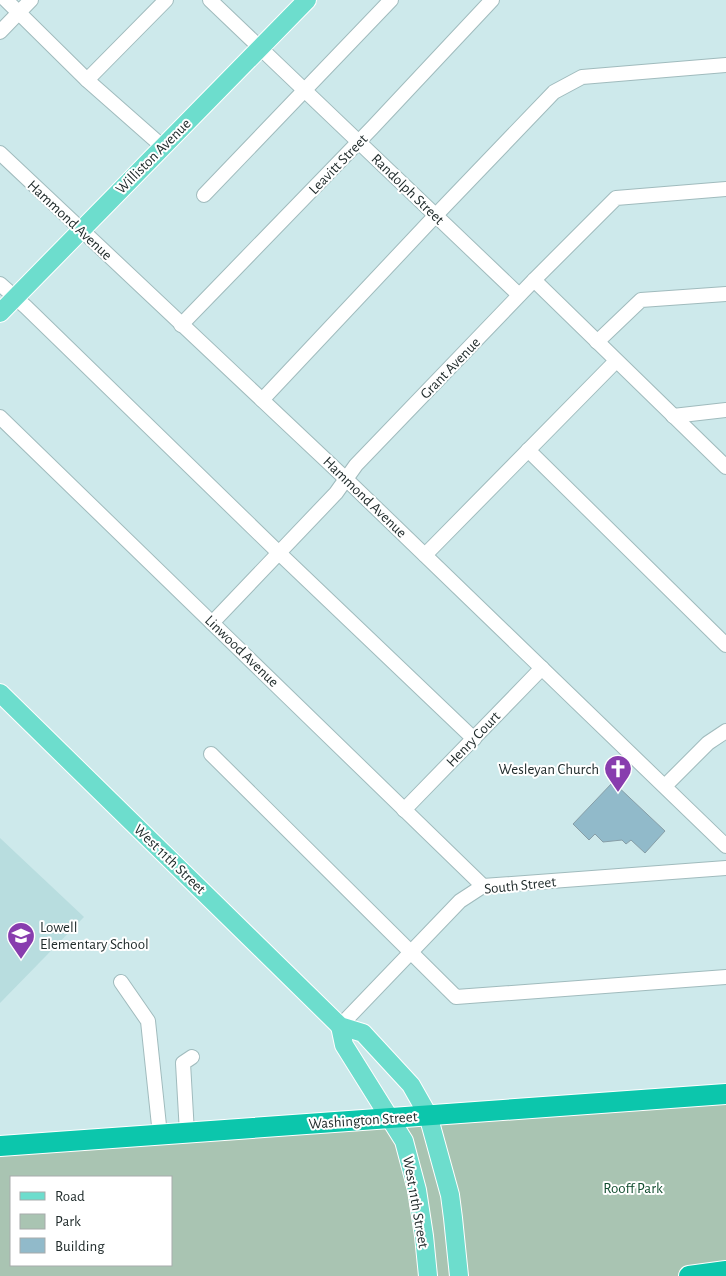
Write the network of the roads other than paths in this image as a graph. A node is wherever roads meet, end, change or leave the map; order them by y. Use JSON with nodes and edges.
{"nodes":[{"id":1,"x":6,"y":0,"type":"edge"},
{"id":2,"x":31,"y":0,"type":"edge"},
{"id":3,"x":166,"y":0,"type":"edge"},
{"id":4,"x":210,"y":0,"type":"edge"},
{"id":5,"x":307,"y":0,"type":"edge"},
{"id":6,"x":391,"y":0,"type":"edge"},
{"id":7,"x":492,"y":0,"type":"edge"},
{"id":8,"x":20,"y":12,"type":"junction"},
{"id":9,"x":0,"y":32,"type":"edge"},
{"id":10,"x":260,"y":48,"type":"junction"},
{"id":11,"x":726,"y":66,"type":"edge"},
{"id":12,"x":87,"y":80,"type":"junction"},
{"id":13,"x":304,"y":90,"type":"junction"},
{"id":14,"x":358,"y":142,"type":"junction"},
{"id":15,"x":163,"y":147,"type":"junction"},
{"id":16,"x":0,"y":154,"type":"edge"},
{"id":17,"x":726,"y":189,"type":"edge"},
{"id":18,"x":204,"y":196,"type":"dead end"},
{"id":19,"x":436,"y":215,"type":"junction"},
{"id":20,"x":81,"y":230,"type":"junction"},
{"id":21,"x":534,"y":280,"type":"junction"},
{"id":22,"x":0,"y":284,"type":"edge"},
{"id":23,"x":726,"y":294,"type":"edge"},
{"id":24,"x":519,"y":295,"type":"junction"},
{"id":25,"x":15,"y":298,"type":"junction"},
{"id":26,"x":0,"y":313,"type":"edge"},
{"id":27,"x":181,"y":325,"type":"junction"},
{"id":28,"x":597,"y":342,"type":"junction"},
{"id":29,"x":616,"y":361,"type":"junction"},
{"id":30,"x":262,"y":400,"type":"junction"},
{"id":31,"x":726,"y":410,"type":"edge"},
{"id":32,"x":0,"y":416,"type":"edge"},
{"id":33,"x":673,"y":416,"type":"junction"},
{"id":34,"x":528,"y":450,"type":"junction"},
{"id":35,"x":726,"y":467,"type":"edge"},
{"id":36,"x":346,"y":479,"type":"junction"},
{"id":37,"x":279,"y":553,"type":"junction"},
{"id":38,"x":425,"y":556,"type":"junction"},
{"id":39,"x":212,"y":623,"type":"junction"},
{"id":40,"x":726,"y":645,"type":"edge"},
{"id":41,"x":542,"y":668,"type":"junction"},
{"id":42,"x":0,"y":693,"type":"edge"},
{"id":43,"x":726,"y":731,"type":"edge"},
{"id":44,"x":474,"y":739,"type":"junction"},
{"id":45,"x":211,"y":754,"type":"dead end"},
{"id":46,"x":665,"y":786,"type":"junction"},
{"id":47,"x":404,"y":810,"type":"junction"},
{"id":48,"x":726,"y":846,"type":"edge"},
{"id":49,"x":726,"y":868,"type":"edge"},
{"id":50,"x":483,"y":886,"type":"junction"},
{"id":51,"x":411,"y":952,"type":"junction"},
{"id":52,"x":726,"y":977,"type":"edge"},
{"id":53,"x":121,"y":982,"type":"dead end"},
{"id":54,"x":340,"y":1026,"type":"junction"},
{"id":55,"x":192,"y":1057,"type":"dead end"},
{"id":56,"x":726,"y":1094,"type":"edge"},
{"id":57,"x":428,"y":1115,"type":"junction"},
{"id":58,"x":389,"y":1118,"type":"junction"},
{"id":59,"x":187,"y":1132,"type":"junction"},
{"id":60,"x":160,"y":1134,"type":"junction"},
{"id":61,"x":0,"y":1146,"type":"edge"},
{"id":62,"x":726,"y":1271,"type":"edge"},
{"id":63,"x":428,"y":1276,"type":"edge"},
{"id":64,"x":459,"y":1276,"type":"edge"},
{"id":65,"x":689,"y":1276,"type":"edge"}],
"edges":[{"from":1,"to":8,"type":"street"},
{"from":2,"to":8,"type":"street"},
{"from":3,"to":12,"type":"street"},
{"from":4,"to":10,"type":"street","name":"Randolph Street"},
{"from":5,"to":10,"type":"main road","name":"Williston Avenue"},
{"from":6,"to":13,"type":"street"},
{"from":7,"to":14,"type":"street","name":"Leavitt Street"},
{"from":8,"to":9,"type":"street"},
{"from":8,"to":12,"type":"street"},
{"from":10,"to":13,"type":"street","name":"Randolph Street"},
{"from":10,"to":15,"type":"main road","name":"Williston Avenue"},
{"from":11,"to":19,"type":"street"},
{"from":12,"to":15,"type":"street"},
{"from":13,"to":14,"type":"street","name":"Randolph Street"},
{"from":13,"to":18,"type":"street"},
{"from":14,"to":19,"type":"street","name":"Randolph Street"},
{"from":14,"to":27,"type":"street","name":"Leavitt Street"},
{"from":15,"to":20,"type":"main road","name":"Williston Avenue"},
{"from":16,"to":20,"type":"street","name":"Hammond Avenue"},
{"from":17,"to":21,"type":"street","name":"Grant Avenue"},
{"from":19,"to":24,"type":"street","name":"Randolph Street"},
{"from":19,"to":30,"type":"street"},
{"from":20,"to":25,"type":"main road","name":"Williston Avenue"},
{"from":20,"to":27,"type":"street","name":"Hammond Avenue"},
{"from":21,"to":24,"type":"street","name":"Grant Avenue"},
{"from":21,"to":28,"type":"street"},
{"from":22,"to":25,"type":"street"},
{"from":23,"to":28,"type":"street"},
{"from":24,"to":36,"type":"street","name":"Grant Avenue"},
{"from":25,"to":26,"type":"main road","name":"Williston Avenue"},
{"from":25,"to":37,"type":"street"},
{"from":27,"to":30,"type":"street","name":"Hammond Avenue"},
{"from":28,"to":29,"type":"street"},
{"from":29,"to":33,"type":"street"},
{"from":29,"to":34,"type":"street"},
{"from":30,"to":36,"type":"street","name":"Hammond Avenue"},
{"from":31,"to":33,"type":"street"},
{"from":32,"to":39,"type":"street","name":"Linwood Avenue"},
{"from":33,"to":35,"type":"street"},
{"from":34,"to":38,"type":"street"},
{"from":34,"to":40,"type":"street"},
{"from":36,"to":37,"type":"street","name":"Grant Avenue"},
{"from":36,"to":38,"type":"street","name":"Hammond Avenue"},
{"from":37,"to":39,"type":"street","name":"Grant Avenue"},
{"from":37,"to":44,"type":"street"},
{"from":38,"to":41,"type":"street","name":"Hammond Avenue"},
{"from":39,"to":47,"type":"street","name":"Linwood Avenue"},
{"from":41,"to":44,"type":"street","name":"Henry Court"},
{"from":41,"to":46,"type":"street","name":"Hammond Avenue"},
{"from":42,"to":54,"type":"main road","name":"West 11th Street"},
{"from":43,"to":46,"type":"street"},
{"from":44,"to":47,"type":"street","name":"Henry Court"},
{"from":45,"to":51,"type":"street"},
{"from":46,"to":48,"type":"street","name":"Hammond Avenue"},
{"from":47,"to":50,"type":"street","name":"Linwood Avenue"},
{"from":49,"to":50,"type":"street","name":"South Street"},
{"from":50,"to":51,"type":"street","name":"South Street"},
{"from":51,"to":52,"type":"street"},
{"from":51,"to":54,"type":"street","name":"South Street"},
{"from":53,"to":60,"type":"street"},
{"from":54,"to":57,"type":"main road","name":"West 11th Street"},
{"from":54,"to":58,"type":"main road","name":"West 11th Street"},
{"from":55,"to":59,"type":"street"},
{"from":56,"to":57,"type":"highway","name":"Washington Street"},
{"from":57,"to":58,"type":"highway","name":"Washington Street"},
{"from":57,"to":64,"type":"main road","name":"West 11th Street"},
{"from":58,"to":59,"type":"highway","name":"Washington Street"},
{"from":58,"to":63,"type":"main road","name":"West 11th Street"},
{"from":59,"to":60,"type":"highway","name":"Washington Street"},
{"from":60,"to":61,"type":"highway","name":"Washington Street"},
{"from":62,"to":65,"type":"highway"}]}
